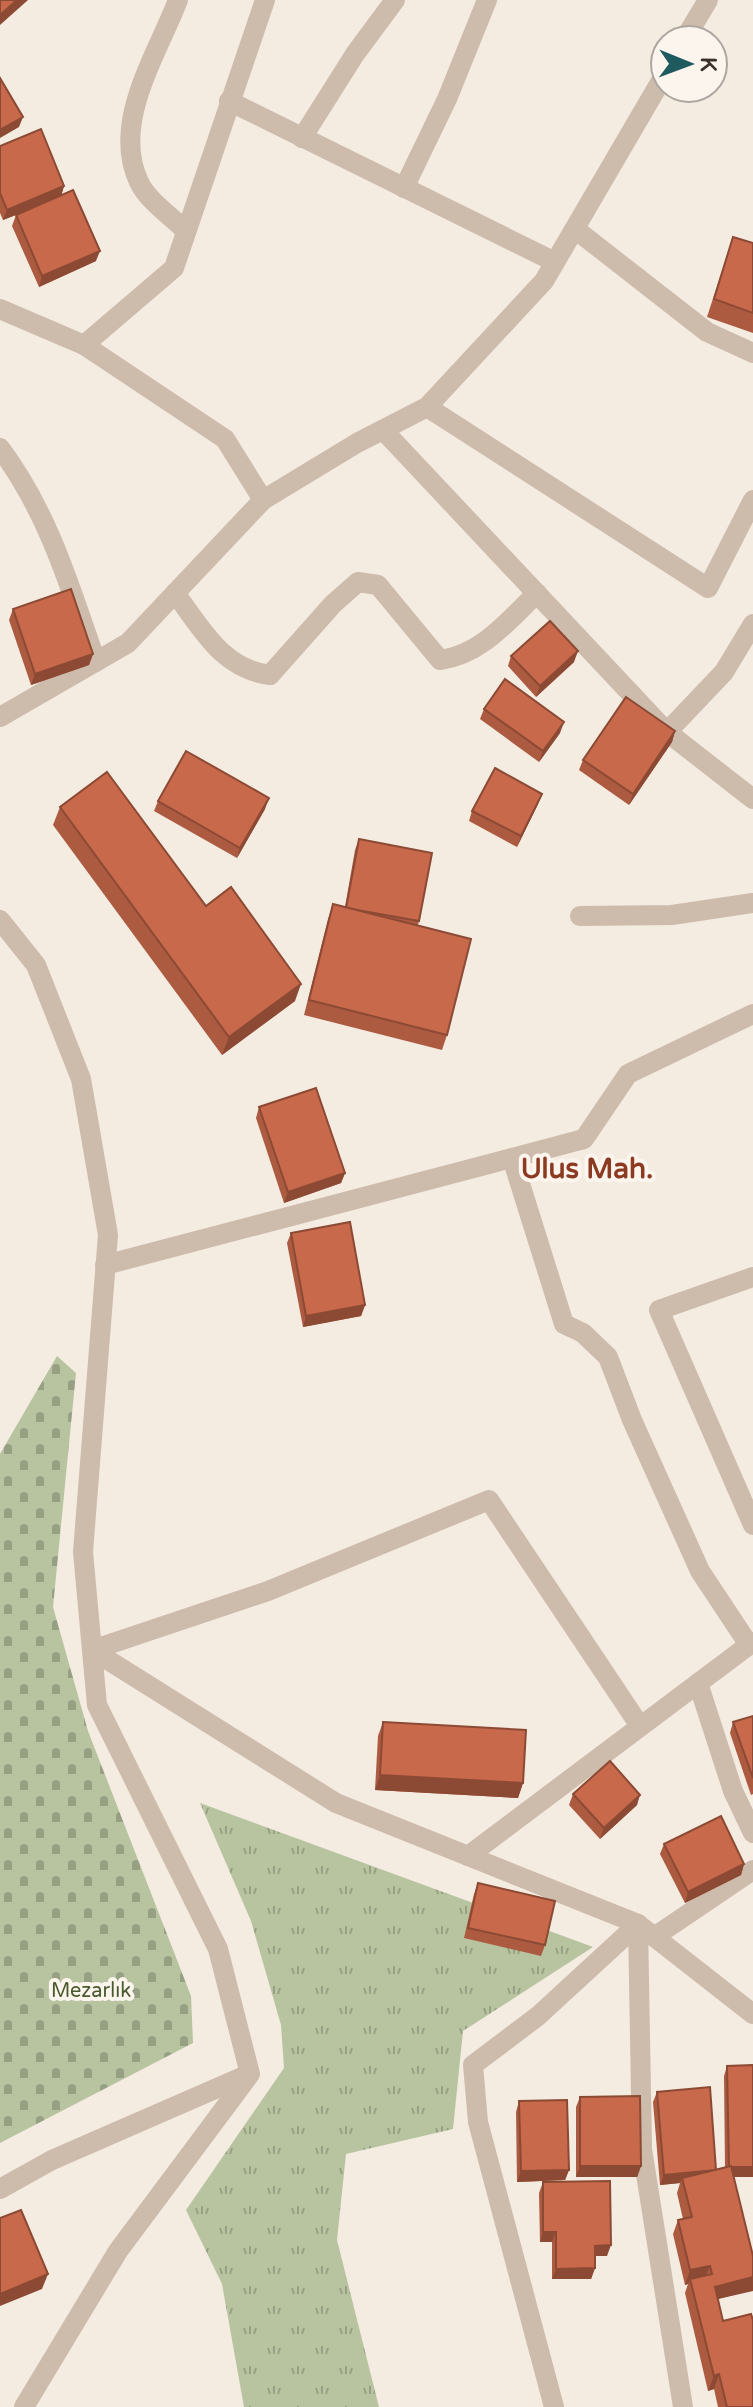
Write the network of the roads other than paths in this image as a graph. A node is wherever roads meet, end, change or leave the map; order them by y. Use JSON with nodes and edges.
{"nodes":[{"id":1,"x":178,"y":0,"type":"edge"},
{"id":2,"x":265,"y":0,"type":"edge"},
{"id":3,"x":395,"y":0,"type":"edge"},
{"id":4,"x":487,"y":0,"type":"edge"},
{"id":5,"x":708,"y":0,"type":"edge"},
{"id":6,"x":694,"y":24,"type":"edge"},
{"id":7,"x":229,"y":101,"type":"junction"},
{"id":8,"x":649,"y":102,"type":"edge"},
{"id":9,"x":302,"y":138,"type":"junction"},
{"id":10,"x":404,"y":188,"type":"junction"},
{"id":11,"x":575,"y":229,"type":"junction"},
{"id":12,"x":186,"y":231,"type":"junction"},
{"id":13,"x":555,"y":262,"type":"junction"},
{"id":14,"x":0,"y":309,"type":"edge"},
{"id":15,"x":84,"y":345,"type":"junction"},
{"id":16,"x":753,"y":353,"type":"edge"},
{"id":17,"x":427,"y":407,"type":"junction"},
{"id":18,"x":383,"y":430,"type":"junction"},
{"id":19,"x":0,"y":448,"type":"edge"},
{"id":20,"x":263,"y":500,"type":"junction"},
{"id":21,"x":753,"y":500,"type":"edge"},
{"id":22,"x":175,"y":593,"type":"junction"},
{"id":23,"x":537,"y":593,"type":"junction"},
{"id":24,"x":753,"y":624,"type":"edge"},
{"id":25,"x":96,"y":662,"type":"junction"},
{"id":26,"x":0,"y":717,"type":"edge"},
{"id":27,"x":667,"y":732,"type":"junction"},
{"id":28,"x":753,"y":799,"type":"edge"},
{"id":29,"x":753,"y":903,"type":"edge"},
{"id":30,"x":580,"y":916,"type":"dead end"},
{"id":31,"x":0,"y":920,"type":"edge"},
{"id":32,"x":753,"y":1014,"type":"edge"},
{"id":33,"x":512,"y":1158,"type":"junction"},
{"id":34,"x":105,"y":1265,"type":"junction"},
{"id":35,"x":753,"y":1277,"type":"edge"},
{"id":36,"x":753,"y":1525,"type":"edge"},
{"id":37,"x":751,"y":1644,"type":"edge"},
{"id":38,"x":92,"y":1650,"type":"junction"},
{"id":39,"x":698,"y":1683,"type":"junction"},
{"id":40,"x":640,"y":1726,"type":"junction"},
{"id":41,"x":753,"y":1833,"type":"edge"},
{"id":42,"x":468,"y":1856,"type":"junction"},
{"id":43,"x":753,"y":1870,"type":"edge"},
{"id":44,"x":638,"y":1924,"type":"junction"},
{"id":45,"x":654,"y":1937,"type":"junction"},
{"id":46,"x":753,"y":2014,"type":"edge"},
{"id":47,"x":250,"y":2074,"type":"junction"},
{"id":48,"x":0,"y":2189,"type":"edge"},
{"id":49,"x":24,"y":2407,"type":"edge"},
{"id":50,"x":554,"y":2407,"type":"edge"},
{"id":51,"x":683,"y":2407,"type":"edge"}],
"edges":[{"from":1,"to":12,"type":"street"},
{"from":2,"to":7,"type":"street"},
{"from":3,"to":9,"type":"street"},
{"from":4,"to":10,"type":"street"},
{"from":5,"to":6,"type":"street"},
{"from":7,"to":9,"type":"street"},
{"from":7,"to":12,"type":"street"},
{"from":8,"to":11,"type":"street"},
{"from":9,"to":10,"type":"street"},
{"from":10,"to":13,"type":"street"},
{"from":11,"to":13,"type":"street"},
{"from":11,"to":16,"type":"street"},
{"from":12,"to":15,"type":"street"},
{"from":13,"to":17,"type":"street"},
{"from":14,"to":15,"type":"street"},
{"from":15,"to":20,"type":"street"},
{"from":17,"to":18,"type":"street"},
{"from":17,"to":21,"type":"street"},
{"from":18,"to":20,"type":"street"},
{"from":18,"to":23,"type":"street"},
{"from":19,"to":25,"type":"street"},
{"from":20,"to":22,"type":"street"},
{"from":22,"to":23,"type":"street"},
{"from":22,"to":25,"type":"street"},
{"from":23,"to":27,"type":"street"},
{"from":24,"to":27,"type":"street"},
{"from":25,"to":26,"type":"street"},
{"from":27,"to":28,"type":"street"},
{"from":29,"to":30,"type":"street"},
{"from":31,"to":34,"type":"street"},
{"from":32,"to":33,"type":"street"},
{"from":33,"to":34,"type":"street"},
{"from":33,"to":37,"type":"street"},
{"from":34,"to":38,"type":"street"},
{"from":35,"to":36,"type":"street"},
{"from":37,"to":39,"type":"street"},
{"from":38,"to":40,"type":"street"},
{"from":38,"to":42,"type":"street"},
{"from":38,"to":47,"type":"street"},
{"from":39,"to":40,"type":"street"},
{"from":39,"to":41,"type":"street"},
{"from":40,"to":42,"type":"street"},
{"from":42,"to":44,"type":"street"},
{"from":43,"to":45,"type":"street"},
{"from":44,"to":45,"type":"street"},
{"from":44,"to":50,"type":"street"},
{"from":44,"to":51,"type":"street"},
{"from":45,"to":46,"type":"street"},
{"from":47,"to":48,"type":"street"},
{"from":47,"to":49,"type":"street"}]}
